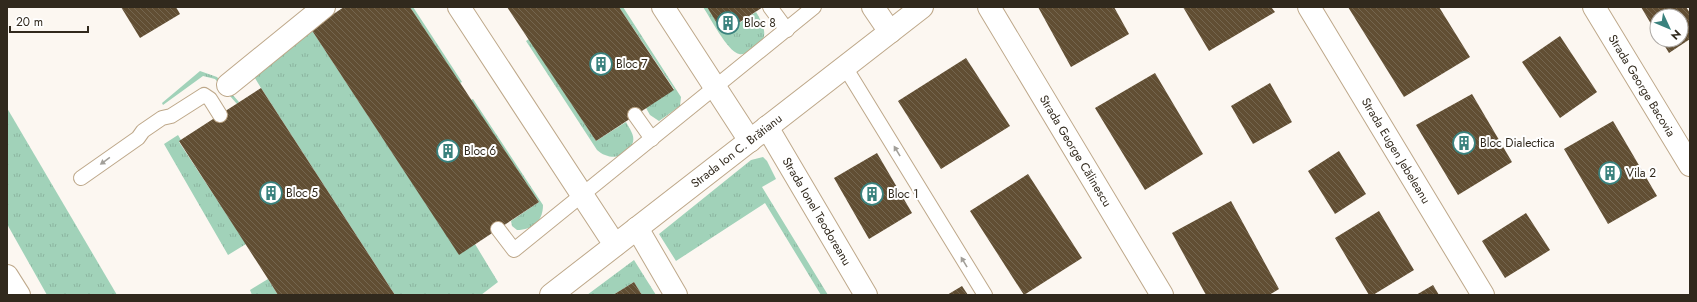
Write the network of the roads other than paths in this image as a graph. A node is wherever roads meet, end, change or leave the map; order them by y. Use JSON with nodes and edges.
{"nodes":[{"id":1,"x":324,"y":7,"type":"edge"},
{"id":2,"x":459,"y":7,"type":"edge"},
{"id":3,"x":663,"y":7,"type":"edge"},
{"id":4,"x":770,"y":7,"type":"edge"},
{"id":5,"x":814,"y":7,"type":"edge"},
{"id":6,"x":873,"y":7,"type":"edge"},
{"id":7,"x":922,"y":7,"type":"edge"},
{"id":8,"x":990,"y":7,"type":"edge"},
{"id":9,"x":1309,"y":7,"type":"edge"},
{"id":10,"x":1594,"y":7,"type":"edge"},
{"id":11,"x":787,"y":30,"type":"junction"},
{"id":12,"x":890,"y":32,"type":"junction"},
{"id":13,"x":845,"y":67,"type":"junction"},
{"id":14,"x":228,"y":85,"type":"dead end"},
{"id":15,"x":716,"y":88,"type":"junction"},
{"id":16,"x":220,"y":115,"type":"dead end"},
{"id":17,"x":635,"y":115,"type":"dead end"},
{"id":18,"x":767,"y":127,"type":"junction"},
{"id":19,"x":652,"y":139,"type":"junction"},
{"id":20,"x":750,"y":141,"type":"junction"},
{"id":21,"x":1690,"y":165,"type":"edge"},
{"id":22,"x":81,"y":178,"type":"dead end"},
{"id":23,"x":582,"y":196,"type":"junction"},
{"id":24,"x":637,"y":228,"type":"junction"},
{"id":25,"x":498,"y":229,"type":"dead end"},
{"id":26,"x":615,"y":245,"type":"junction"},
{"id":27,"x":7,"y":276,"type":"edge"},
{"id":28,"x":19,"y":295,"type":"edge"},
{"id":29,"x":551,"y":295,"type":"edge"},
{"id":30,"x":676,"y":295,"type":"edge"},
{"id":31,"x":866,"y":295,"type":"edge"},
{"id":32,"x":985,"y":295,"type":"edge"},
{"id":33,"x":1162,"y":295,"type":"edge"},
{"id":34,"x":1483,"y":295,"type":"edge"}],
"edges":[{"from":1,"to":14,"type":"street"},
{"from":2,"to":23,"type":"street"},
{"from":3,"to":15,"type":"street"},
{"from":4,"to":11,"type":"lane"},
{"from":5,"to":11,"type":"lane"},
{"from":6,"to":12,"type":"street"},
{"from":7,"to":12,"type":"street","name":"Strada Ion C. Brătianu"},
{"from":8,"to":33,"type":"street","name":"Strada George Călinescu"},
{"from":9,"to":34,"type":"street","name":"Strada Eugen Jebeleanu"},
{"from":10,"to":21,"type":"street","name":"Strada George Bacovia"},
{"from":11,"to":15,"type":"lane"},
{"from":12,"to":13,"type":"street","name":"Strada Ion C. Brătianu"},
{"from":13,"to":18,"type":"street","name":"Strada Ion C. Brătianu"},
{"from":32,"to":13,"type":"lane","one_way":true},
{"from":15,"to":19,"type":"lane"},
{"from":15,"to":20,"type":"street"},
{"from":16,"to":22,"type":"lane","one_way":true},
{"from":17,"to":19,"type":"lane"},
{"from":18,"to":20,"type":"street","name":"Strada Ion C. Brătianu"},
{"from":18,"to":31,"type":"street","name":"Strada Ionel Teodoreanu"},
{"from":19,"to":23,"type":"lane"},
{"from":20,"to":24,"type":"street","name":"Strada Ion C. Brătianu"},
{"from":23,"to":25,"type":"lane"},
{"from":23,"to":26,"type":"street"},
{"from":24,"to":26,"type":"street","name":"Strada Ion C. Brătianu"},
{"from":24,"to":30,"type":"street"},
{"from":26,"to":29,"type":"street","name":"Strada Ion C. Brătianu"},
{"from":27,"to":28,"type":"street"}]}
